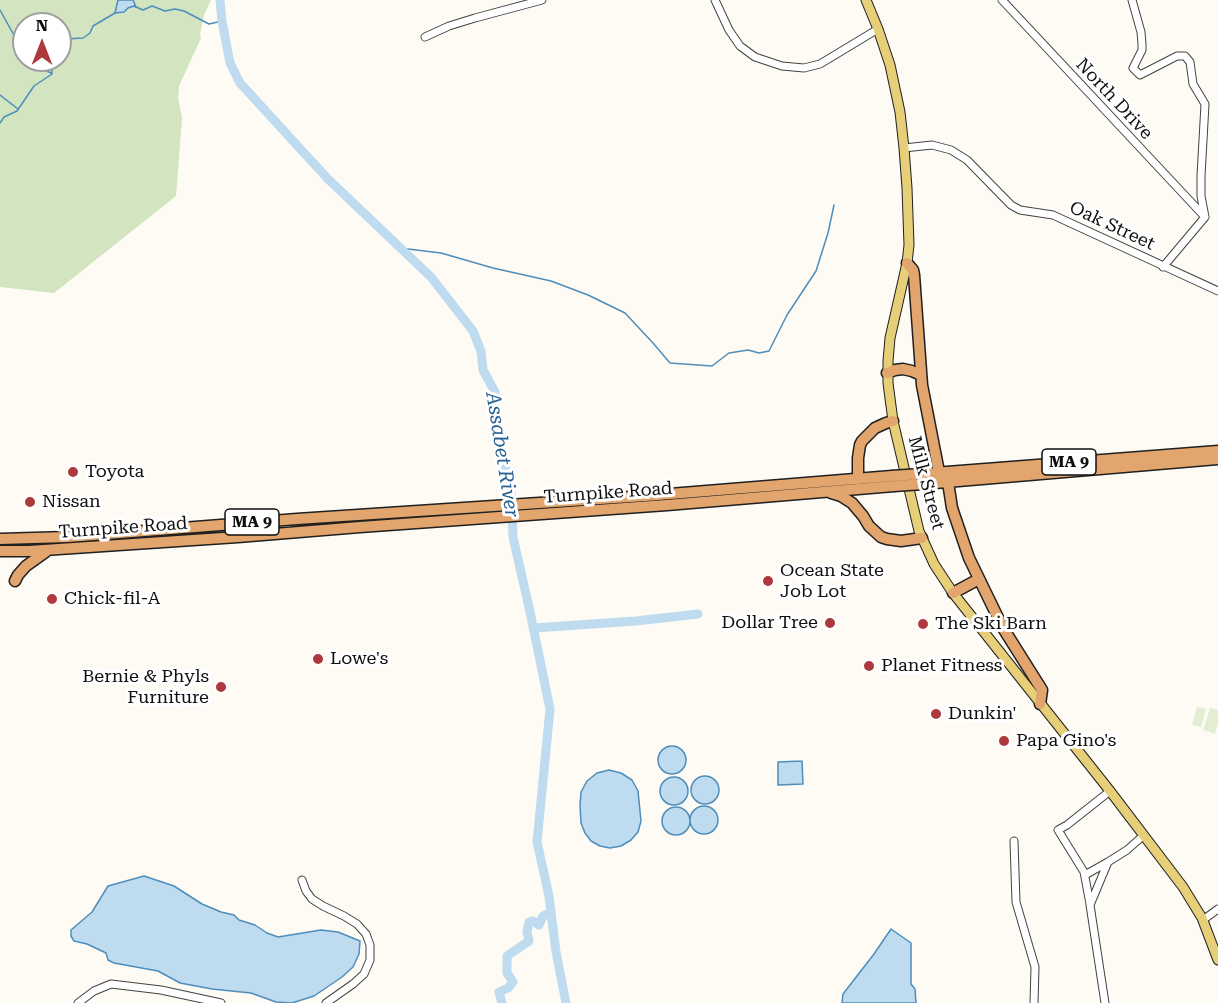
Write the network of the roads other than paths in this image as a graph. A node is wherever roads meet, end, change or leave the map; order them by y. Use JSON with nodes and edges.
{"nodes":[{"id":1,"x":542,"y":0,"type":"edge"},
{"id":2,"x":715,"y":0,"type":"edge"},
{"id":3,"x":866,"y":0,"type":"edge"},
{"id":4,"x":1002,"y":0,"type":"edge"},
{"id":5,"x":1132,"y":0,"type":"edge"},
{"id":6,"x":878,"y":29,"type":"junction"},
{"id":7,"x":425,"y":37,"type":"dead end"},
{"id":8,"x":904,"y":148,"type":"junction"},
{"id":9,"x":1205,"y":217,"type":"junction"},
{"id":10,"x":907,"y":262,"type":"junction"},
{"id":11,"x":1163,"y":267,"type":"junction"},
{"id":12,"x":1218,"y":291,"type":"edge"},
{"id":13,"x":887,"y":373,"type":"junction"},
{"id":14,"x":921,"y":375,"type":"junction"},
{"id":15,"x":893,"y":421,"type":"junction"},
{"id":16,"x":1218,"y":451,"type":"edge"},
{"id":17,"x":1218,"y":459,"type":"edge"},
{"id":18,"x":939,"y":472,"type":"junction"},
{"id":19,"x":858,"y":479,"type":"junction"},
{"id":20,"x":922,"y":479,"type":"junction"},
{"id":21,"x":893,"y":481,"type":"junction"},
{"id":22,"x":948,"y":482,"type":"junction"},
{"id":23,"x":874,"y":488,"type":"junction"},
{"id":24,"x":825,"y":492,"type":"junction"},
{"id":25,"x":518,"y":510,"type":"junction"},
{"id":26,"x":505,"y":511,"type":"junction"},
{"id":27,"x":863,"y":516,"type":"junction"},
{"id":28,"x":922,"y":538,"type":"junction"},
{"id":29,"x":0,"y":539,"type":"edge"},
{"id":30,"x":49,"y":550,"type":"junction"},
{"id":31,"x":0,"y":551,"type":"edge"},
{"id":32,"x":979,"y":579,"type":"junction"},
{"id":33,"x":15,"y":581,"type":"dead end"},
{"id":34,"x":953,"y":593,"type":"junction"},
{"id":35,"x":1040,"y":704,"type":"junction"},
{"id":36,"x":1110,"y":791,"type":"junction"},
{"id":37,"x":1144,"y":836,"type":"junction"},
{"id":38,"x":1014,"y":841,"type":"dead end"},
{"id":39,"x":1108,"y":862,"type":"junction"},
{"id":40,"x":1085,"y":875,"type":"junction"},
{"id":41,"x":302,"y":880,"type":"dead end"},
{"id":42,"x":1090,"y":905,"type":"junction"},
{"id":43,"x":1218,"y":909,"type":"edge"},
{"id":44,"x":1203,"y":920,"type":"junction"},
{"id":45,"x":1218,"y":960,"type":"edge"},
{"id":46,"x":78,"y":1003,"type":"edge"},
{"id":47,"x":221,"y":1003,"type":"edge"},
{"id":48,"x":326,"y":1003,"type":"edge"},
{"id":49,"x":1034,"y":1003,"type":"edge"},
{"id":50,"x":1105,"y":1003,"type":"edge"}],
"edges":[{"from":1,"to":7,"type":"street"},
{"from":2,"to":6,"type":"street"},
{"from":3,"to":6,"type":"main road","name":"Milk Street"},
{"from":4,"to":9,"type":"street","name":"North Drive"},
{"from":5,"to":9,"type":"street"},
{"from":6,"to":8,"type":"main road","name":"Milk Street"},
{"from":8,"to":10,"type":"main road","name":"Milk Street"},
{"from":8,"to":11,"type":"street","name":"Oak Street"},
{"from":9,"to":11,"type":"street"},
{"from":10,"to":13,"type":"main road","name":"Milk Street"},
{"from":10,"to":14,"type":"highway"},
{"from":11,"to":12,"type":"street","name":"Oak Street"},
{"from":13,"to":14,"type":"highway"},
{"from":13,"to":15,"type":"main road","name":"Milk Street"},
{"from":14,"to":18,"type":"highway"},
{"from":15,"to":19,"type":"highway"},
{"from":15,"to":28,"type":"main road","name":"Milk Street"},
{"from":16,"to":18,"type":"highway","name":"Turnpike Road","number":"MA 9"},
{"from":17,"to":22,"type":"highway","name":"Turnpike Road","number":"MA 9"},
{"from":18,"to":20,"type":"highway","name":"Turnpike Road","number":"MA 9"},
{"from":19,"to":21,"type":"highway","name":"Turnpike Road","number":"MA 9"},
{"from":19,"to":25,"type":"highway","name":"Turnpike Road","number":"MA 9"},
{"from":20,"to":21,"type":"highway","name":"Turnpike Road","number":"MA 9","bridge":true},
{"from":20,"to":22,"type":"highway","name":"Turnpike Road","number":"MA 9"},
{"from":21,"to":23,"type":"highway","name":"Turnpike Road","number":"MA 9"},
{"from":22,"to":32,"type":"highway"},
{"from":23,"to":24,"type":"highway","name":"Turnpike Road","number":"MA 9"},
{"from":23,"to":27,"type":"highway"},
{"from":24,"to":25,"type":"highway","name":"Turnpike Road","number":"MA 9"},
{"from":24,"to":27,"type":"highway"},
{"from":25,"to":26,"type":"highway","name":"Turnpike Road","number":"MA 9"},
{"from":26,"to":29,"type":"highway","name":"Turnpike Road","number":"MA 9"},
{"from":26,"to":30,"type":"highway","name":"Turnpike Road","number":"MA 9"},
{"from":27,"to":28,"type":"highway"},
{"from":28,"to":34,"type":"main road","name":"Milk Street"},
{"from":30,"to":31,"type":"highway","name":"Turnpike Road","number":"MA 9"},
{"from":30,"to":33,"type":"highway"},
{"from":32,"to":34,"type":"highway"},
{"from":32,"to":35,"type":"highway"},
{"from":34,"to":35,"type":"main road","name":"Milk Street"},
{"from":35,"to":36,"type":"main road","name":"Milk Street"},
{"from":36,"to":37,"type":"main road","name":"Milk Street"},
{"from":36,"to":40,"type":"street"},
{"from":37,"to":39,"type":"street"},
{"from":37,"to":44,"type":"main road","name":"Milk Street"},
{"from":38,"to":49,"type":"street"},
{"from":39,"to":40,"type":"street"},
{"from":39,"to":42,"type":"street"},
{"from":40,"to":42,"type":"street"},
{"from":41,"to":48,"type":"street"},
{"from":42,"to":50,"type":"street"},
{"from":43,"to":44,"type":"street"},
{"from":44,"to":45,"type":"main road","name":"Milk Street"},
{"from":46,"to":47,"type":"street"}]}
